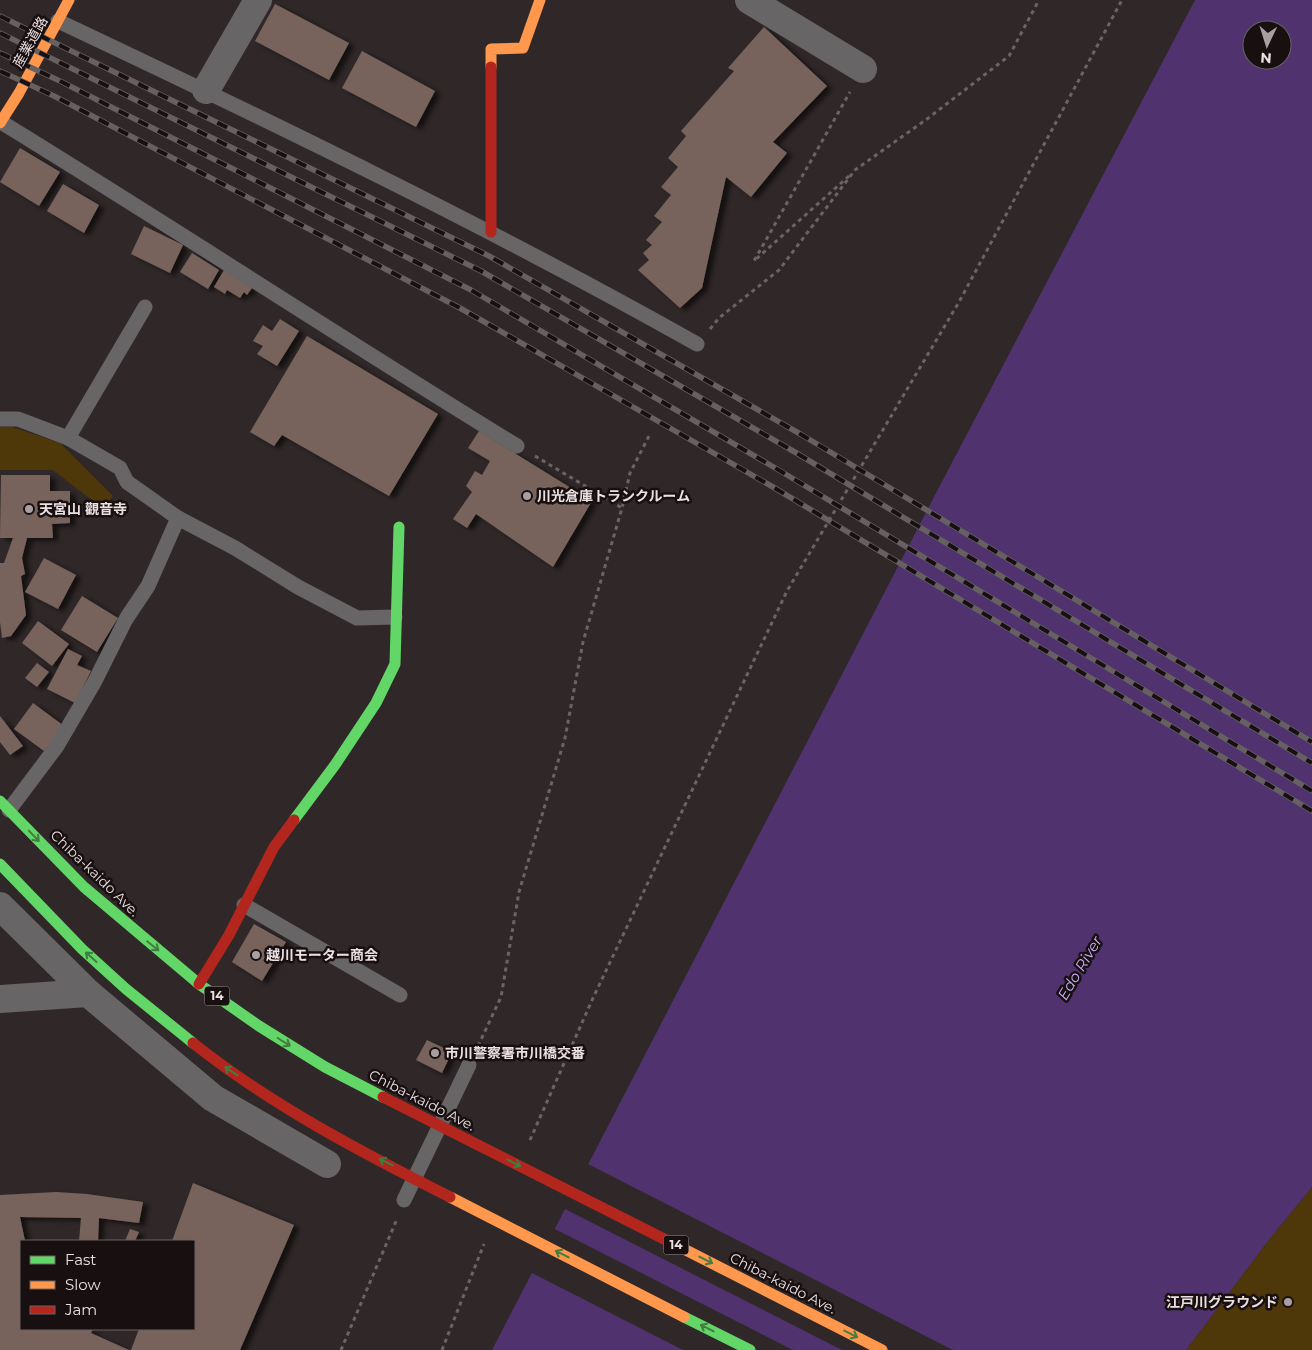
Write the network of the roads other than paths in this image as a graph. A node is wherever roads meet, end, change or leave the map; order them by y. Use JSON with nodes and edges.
{"nodes":[{"id":1,"x":70,"y":0,"type":"edge"},
{"id":2,"x":258,"y":0,"type":"edge"},
{"id":3,"x":540,"y":0,"type":"edge"},
{"id":4,"x":749,"y":0,"type":"edge"},
{"id":5,"x":58,"y":21,"type":"junction"},
{"id":6,"x":863,"y":69,"type":"road end"},
{"id":7,"x":206,"y":90,"type":"junction"},
{"id":8,"x":0,"y":123,"type":"edge"},
{"id":9,"x":491,"y":232,"type":"junction"},
{"id":10,"x":146,"y":307,"type":"dead end"},
{"id":11,"x":697,"y":344,"type":"road end"},
{"id":12,"x":0,"y":419,"type":"edge"},
{"id":13,"x":68,"y":438,"type":"junction"},
{"id":14,"x":517,"y":446,"type":"road end"},
{"id":15,"x":178,"y":518,"type":"junction"},
{"id":16,"x":399,"y":528,"type":"dead end"},
{"id":17,"x":395,"y":617,"type":"junction"},
{"id":18,"x":4,"y":805,"type":"edge"},
{"id":19,"x":0,"y":864,"type":"edge"},
{"id":20,"x":244,"y":905,"type":"junction"},
{"id":21,"x":0,"y":906,"type":"edge"},
{"id":22,"x":200,"y":984,"type":"junction"},
{"id":23,"x":88,"y":993,"type":"junction"},
{"id":24,"x":400,"y":995,"type":"dead end"},
{"id":25,"x":0,"y":999,"type":"edge"},
{"id":26,"x":470,"y":1065,"type":"road end"},
{"id":27,"x":440,"y":1126,"type":"junction"},
{"id":28,"x":327,"y":1164,"type":"dead end"},
{"id":29,"x":415,"y":1177,"type":"junction"},
{"id":30,"x":404,"y":1200,"type":"road end"},
{"id":31,"x":750,"y":1350,"type":"edge"},
{"id":32,"x":882,"y":1350,"type":"edge"}],
"edges":[{"from":1,"to":5,"type":"main road","name":"産業道路"},
{"from":2,"to":7,"type":"street"},
{"from":3,"to":9,"type":"main road"},
{"from":4,"to":6,"type":"street"},
{"from":5,"to":7,"type":"lane"},
{"from":5,"to":8,"type":"main road","name":"産業道路"},
{"from":7,"to":9,"type":"lane"},
{"from":8,"to":14,"type":"lane"},
{"from":9,"to":11,"type":"lane"},
{"from":10,"to":13,"type":"lane"},
{"from":12,"to":13,"type":"lane"},
{"from":13,"to":15,"type":"lane"},
{"from":15,"to":17,"type":"lane"},
{"from":15,"to":18,"type":"lane"},
{"from":16,"to":17,"type":"main road"},
{"from":17,"to":20,"type":"main road"},
{"from":18,"to":22,"type":"main road","name":"Chiba-kaido Ave.","number":"14","one_way":true},
{"from":29,"to":19,"type":"main road","one_way":true},
{"from":20,"to":22,"type":"main road"},
{"from":20,"to":24,"type":"lane"},
{"from":21,"to":23,"type":"street"},
{"from":22,"to":27,"type":"main road","name":"Chiba-kaido Ave.","number":"14","one_way":true},
{"from":23,"to":25,"type":"street"},
{"from":23,"to":28,"type":"street"},
{"from":26,"to":27,"type":"lane"},
{"from":27,"to":29,"type":"lane"},
{"from":27,"to":32,"type":"main road","name":"Chiba-kaido Ave.","number":"14","one_way":true},
{"from":29,"to":30,"type":"lane"},
{"from":31,"to":29,"type":"main road","one_way":true}]}
